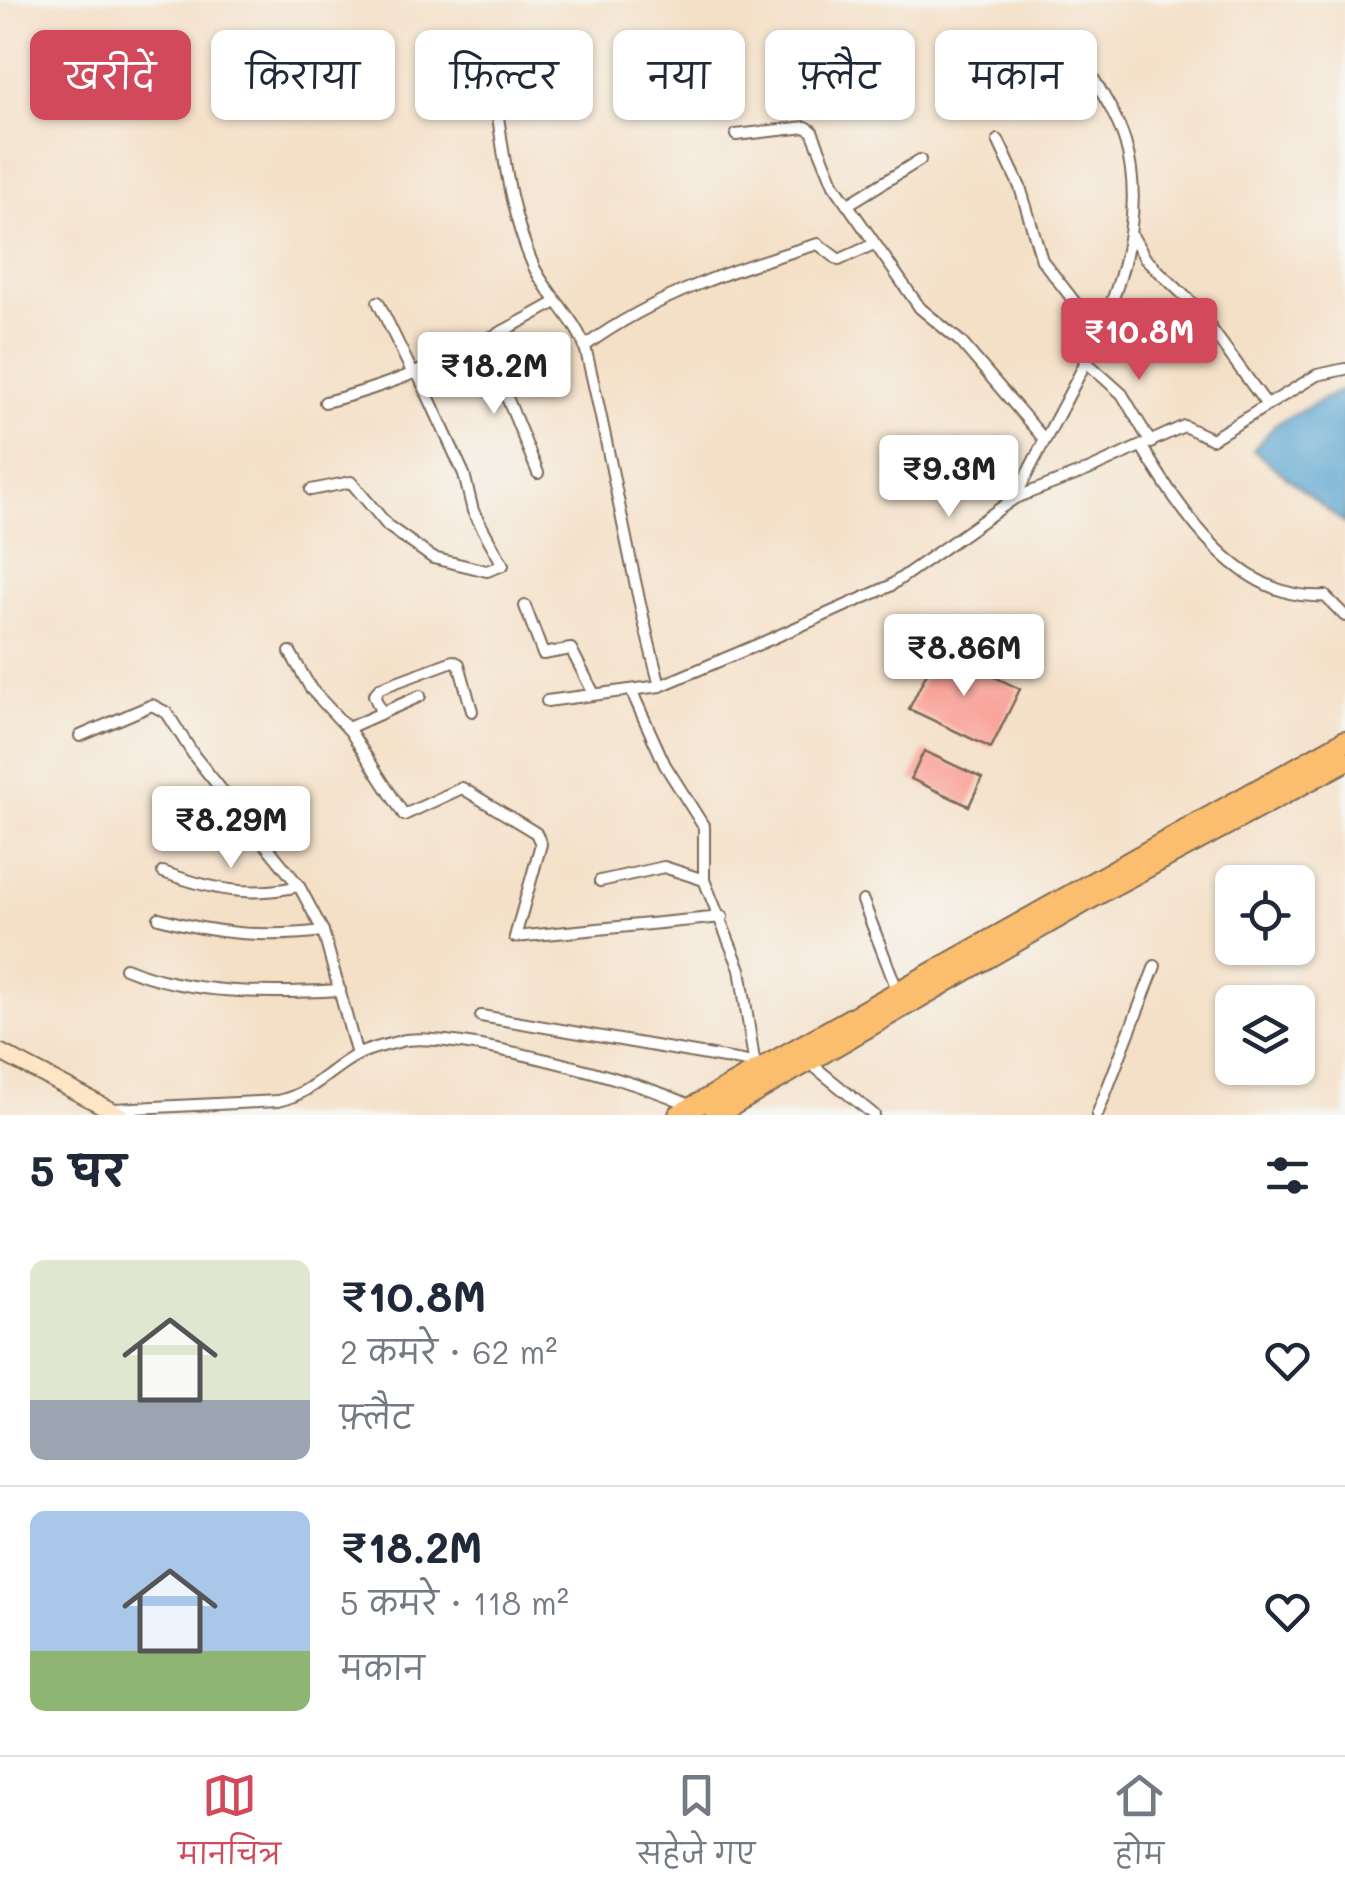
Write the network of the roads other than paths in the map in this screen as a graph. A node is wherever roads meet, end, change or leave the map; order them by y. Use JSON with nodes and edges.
{"nodes":[{"id":1,"x":1097,"y":88,"type":"edge"},
{"id":2,"x":499,"y":120,"type":"edge"},
{"id":3,"x":736,"y":136,"type":"dead end"},
{"id":4,"x":998,"y":140,"type":"dead end"},
{"id":5,"x":920,"y":160,"type":"dead end"},
{"id":6,"x":848,"y":205,"type":"junction"},
{"id":7,"x":1133,"y":237,"type":"junction"},
{"id":8,"x":874,"y":244,"type":"junction"},
{"id":9,"x":378,"y":302,"type":"dead end"},
{"id":10,"x":556,"y":302,"type":"junction"},
{"id":11,"x":1098,"y":332,"type":"junction"},
{"id":12,"x":585,"y":346,"type":"junction"},
{"id":13,"x":478,"y":347,"type":"junction"},
{"id":14,"x":1084,"y":360,"type":"junction"},
{"id":15,"x":1345,"y":369,"type":"edge"},
{"id":16,"x":415,"y":373,"type":"junction"},
{"id":17,"x":324,"y":402,"type":"dead end"},
{"id":18,"x":1267,"y":406,"type":"junction"},
{"id":19,"x":1044,"y":438,"type":"junction"},
{"id":20,"x":1147,"y":445,"type":"junction"},
{"id":21,"x":538,"y":473,"type":"dead end"},
{"id":22,"x":311,"y":490,"type":"dead end"},
{"id":23,"x":1015,"y":498,"type":"junction"},
{"id":24,"x":525,"y":606,"type":"dead end"},
{"id":25,"x":1345,"y":616,"type":"edge"},
{"id":26,"x":290,"y":652,"type":"dead end"},
{"id":27,"x":660,"y":686,"type":"junction"},
{"id":28,"x":631,"y":690,"type":"junction"},
{"id":29,"x":594,"y":694,"type":"junction"},
{"id":30,"x":420,"y":696,"type":"dead end"},
{"id":31,"x":546,"y":702,"type":"dead end"},
{"id":32,"x":472,"y":711,"type":"dead end"},
{"id":33,"x":381,"y":712,"type":"junction"},
{"id":34,"x":348,"y":728,"type":"junction"},
{"id":35,"x":80,"y":736,"type":"dead end"},
{"id":36,"x":1345,"y":742,"type":"edge"},
{"id":37,"x":1345,"y":761,"type":"edge"},
{"id":38,"x":163,"y":872,"type":"dead end"},
{"id":39,"x":704,"y":880,"type":"junction"},
{"id":40,"x":600,"y":881,"type":"dead end"},
{"id":41,"x":299,"y":886,"type":"junction"},
{"id":42,"x":863,"y":901,"type":"dead end"},
{"id":43,"x":722,"y":917,"type":"junction"},
{"id":44,"x":159,"y":918,"type":"dead end"},
{"id":45,"x":324,"y":931,"type":"junction"},
{"id":46,"x":1156,"y":966,"type":"dead end"},
{"id":47,"x":125,"y":968,"type":"dead end"},
{"id":48,"x":340,"y":990,"type":"junction"},
{"id":49,"x":898,"y":993,"type":"junction"},
{"id":50,"x":481,"y":1016,"type":"dead end"},
{"id":51,"x":0,"y":1052,"type":"edge"},
{"id":52,"x":357,"y":1055,"type":"junction"},
{"id":53,"x":810,"y":1064,"type":"junction"},
{"id":54,"x":754,"y":1068,"type":"junction"},
{"id":55,"x":686,"y":1111,"type":"edge"},
{"id":56,"x":117,"y":1112,"type":"edge"},
{"id":57,"x":714,"y":1115,"type":"edge"},
{"id":58,"x":874,"y":1115,"type":"edge"},
{"id":59,"x":1097,"y":1115,"type":"edge"}],
"edges":[{"from":1,"to":7,"type":"street"},
{"from":2,"to":10,"type":"street"},
{"from":3,"to":6,"type":"street"},
{"from":4,"to":11,"type":"street"},
{"from":5,"to":6,"type":"street"},
{"from":6,"to":8,"type":"street"},
{"from":7,"to":11,"type":"street"},
{"from":7,"to":18,"type":"street"},
{"from":8,"to":12,"type":"street"},
{"from":8,"to":19,"type":"street"},
{"from":9,"to":16,"type":"street"},
{"from":10,"to":12,"type":"street"},
{"from":10,"to":13,"type":"street"},
{"from":11,"to":14,"type":"street"},
{"from":12,"to":27,"type":"street"},
{"from":13,"to":16,"type":"street"},
{"from":13,"to":21,"type":"street"},
{"from":14,"to":19,"type":"street"},
{"from":14,"to":20,"type":"street"},
{"from":15,"to":18,"type":"street"},
{"from":16,"to":17,"type":"street"},
{"from":16,"to":22,"type":"street"},
{"from":18,"to":20,"type":"street"},
{"from":19,"to":23,"type":"street"},
{"from":20,"to":23,"type":"street"},
{"from":20,"to":25,"type":"street"},
{"from":23,"to":27,"type":"street"},
{"from":24,"to":29,"type":"street"},
{"from":26,"to":34,"type":"street"},
{"from":27,"to":28,"type":"street"},
{"from":28,"to":29,"type":"street"},
{"from":28,"to":39,"type":"street"},
{"from":29,"to":31,"type":"street"},
{"from":30,"to":33,"type":"street"},
{"from":32,"to":33,"type":"street"},
{"from":33,"to":34,"type":"street"},
{"from":34,"to":43,"type":"street"},
{"from":35,"to":41,"type":"street"},
{"from":36,"to":49,"type":"highway"},
{"from":37,"to":53,"type":"highway"},
{"from":38,"to":41,"type":"street"},
{"from":39,"to":40,"type":"street"},
{"from":39,"to":43,"type":"street"},
{"from":41,"to":45,"type":"street"},
{"from":42,"to":49,"type":"street"},
{"from":43,"to":54,"type":"street"},
{"from":44,"to":45,"type":"street"},
{"from":45,"to":48,"type":"street"},
{"from":46,"to":59,"type":"street"},
{"from":47,"to":48,"type":"street"},
{"from":48,"to":52,"type":"street"},
{"from":49,"to":54,"type":"highway"},
{"from":50,"to":54,"type":"street"},
{"from":51,"to":56,"type":"street"},
{"from":52,"to":55,"type":"street"},
{"from":52,"to":56,"type":"street"},
{"from":53,"to":57,"type":"highway"},
{"from":53,"to":58,"type":"street"},
{"from":54,"to":55,"type":"highway"}]}
